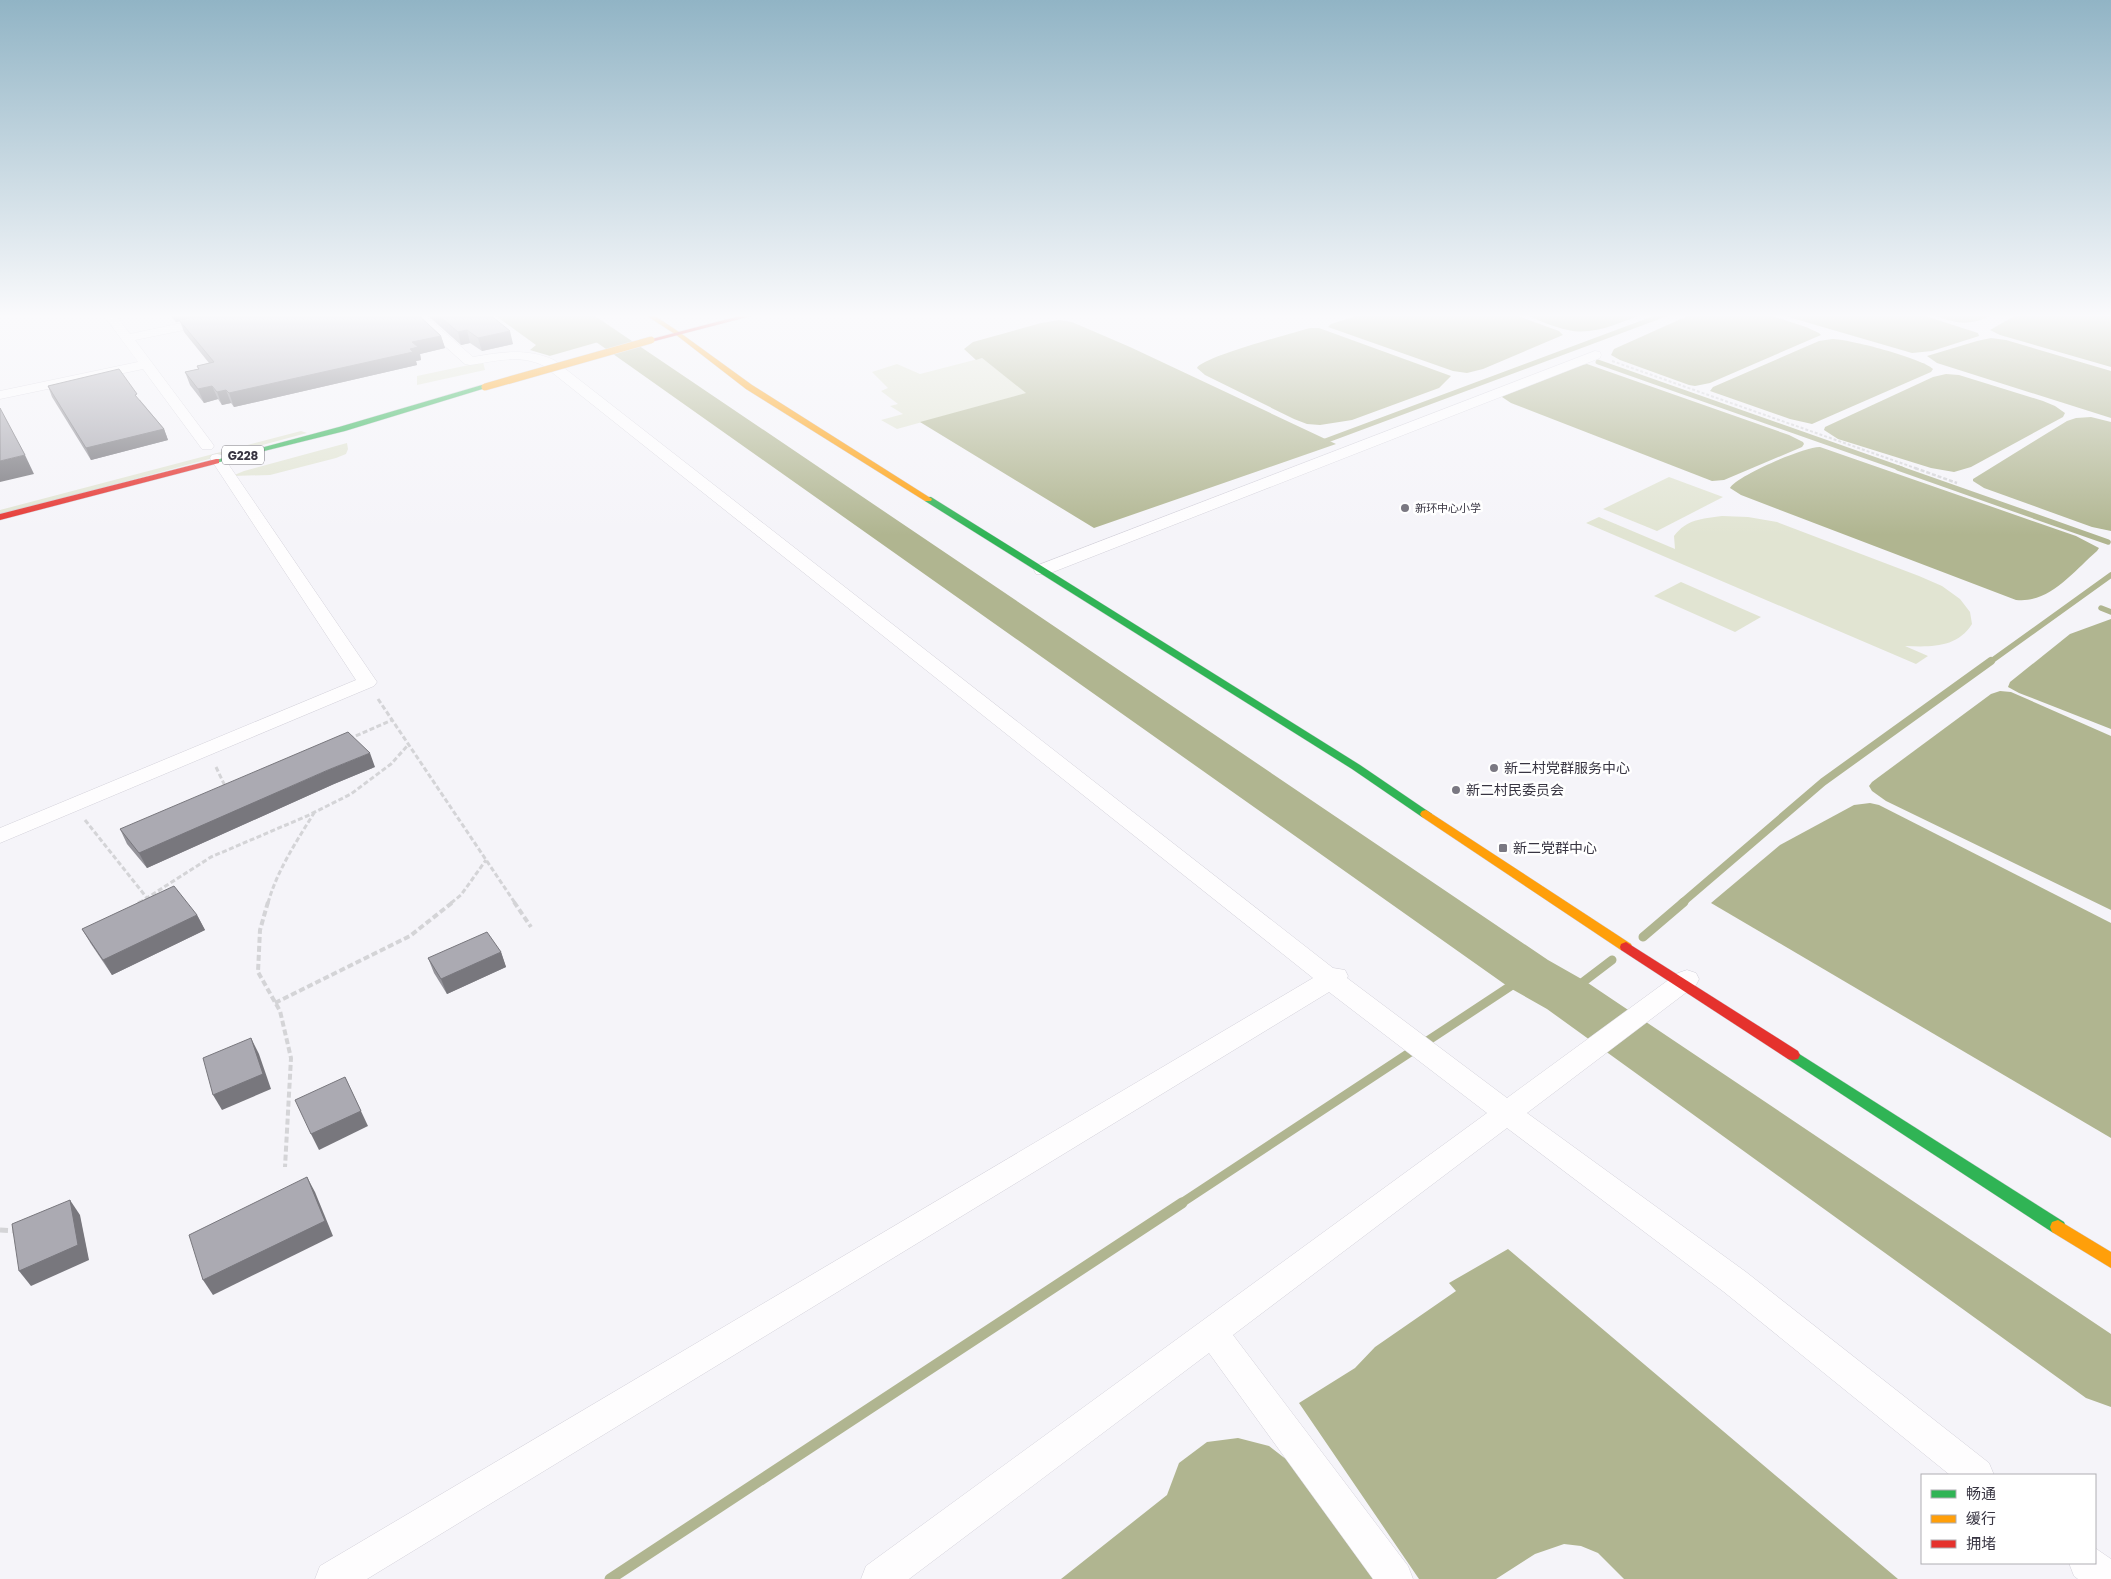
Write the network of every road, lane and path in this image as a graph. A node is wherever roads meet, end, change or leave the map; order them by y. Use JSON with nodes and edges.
{"nodes":[{"id":1,"x":34,"y":388,"type":"edge"},
{"id":2,"x":164,"y":388,"type":"edge"},
{"id":3,"x":479,"y":388,"type":"edge"},
{"id":4,"x":580,"y":388,"type":"edge"},
{"id":5,"x":750,"y":388,"type":"edge"},
{"id":6,"x":1511,"y":388,"type":"edge"},
{"id":7,"x":1684,"y":388,"type":"edge"},
{"id":8,"x":0,"y":395,"type":"edge"},
{"id":9,"x":1957,"y":483,"type":"dead end"},
{"id":10,"x":0,"y":517,"type":"edge"},
{"id":11,"x":1042,"y":570,"type":"junction"},
{"id":12,"x":367,"y":682,"type":"junction"},
{"id":13,"x":392,"y":720,"type":"junction"},
{"id":14,"x":346,"y":740,"type":"edge"},
{"id":15,"x":409,"y":744,"type":"junction"},
{"id":16,"x":208,"y":749,"type":"junction"},
{"id":17,"x":228,"y":791,"type":"edge"},
{"id":18,"x":73,"y":805,"type":"junction"},
{"id":19,"x":314,"y":813,"type":"junction"},
{"id":20,"x":0,"y":836,"type":"edge"},
{"id":21,"x":486,"y":860,"type":"junction"},
{"id":22,"x":147,"y":898,"type":"junction"},
{"id":23,"x":132,"y":908,"type":"edge"},
{"id":24,"x":531,"y":927,"type":"dead end"},
{"id":25,"x":1336,"y":976,"type":"dead end"},
{"id":26,"x":1687,"y":980,"type":"dead end"},
{"id":27,"x":275,"y":1003,"type":"junction"},
{"id":28,"x":284,"y":1167,"type":"dead end"},
{"id":29,"x":0,"y":1230,"type":"edge"},
{"id":30,"x":24,"y":1232,"type":"edge"},
{"id":31,"x":2111,"y":1261,"type":"edge"},
{"id":32,"x":1212,"y":1332,"type":"junction"},
{"id":33,"x":1976,"y":1474,"type":"edge"},
{"id":34,"x":2088,"y":1564,"type":"edge"},
{"id":35,"x":333,"y":1579,"type":"edge"},
{"id":36,"x":878,"y":1579,"type":"edge"},
{"id":37,"x":1396,"y":1579,"type":"edge"},
{"id":38,"x":2107,"y":1579,"type":"edge"}],
"edges":[{"from":1,"to":8,"type":"street"},
{"from":2,"to":12,"type":"street"},
{"from":3,"to":10,"type":"main road","number":"G228","bridge":true},
{"from":4,"to":33,"type":"street"},
{"from":5,"to":11,"type":"main road"},
{"from":6,"to":11,"type":"street"},
{"from":7,"to":9,"type":"path"},
{"from":11,"to":31,"type":"main road"},
{"from":12,"to":13,"type":"path"},
{"from":12,"to":16,"type":"street"},
{"from":13,"to":14,"type":"path"},
{"from":13,"to":15,"type":"path"},
{"from":15,"to":19,"type":"path"},
{"from":15,"to":21,"type":"path"},
{"from":16,"to":17,"type":"path"},
{"from":16,"to":18,"type":"street"},
{"from":18,"to":20,"type":"street"},
{"from":18,"to":22,"type":"path"},
{"from":19,"to":22,"type":"path"},
{"from":19,"to":27,"type":"path"},
{"from":21,"to":24,"type":"path"},
{"from":21,"to":27,"type":"path"},
{"from":22,"to":23,"type":"path"},
{"from":25,"to":35,"type":"street"},
{"from":26,"to":32,"type":"street"},
{"from":27,"to":28,"type":"path"},
{"from":29,"to":30,"type":"path"},
{"from":32,"to":36,"type":"street"},
{"from":32,"to":37,"type":"street"},
{"from":34,"to":38,"type":"street"}]}
